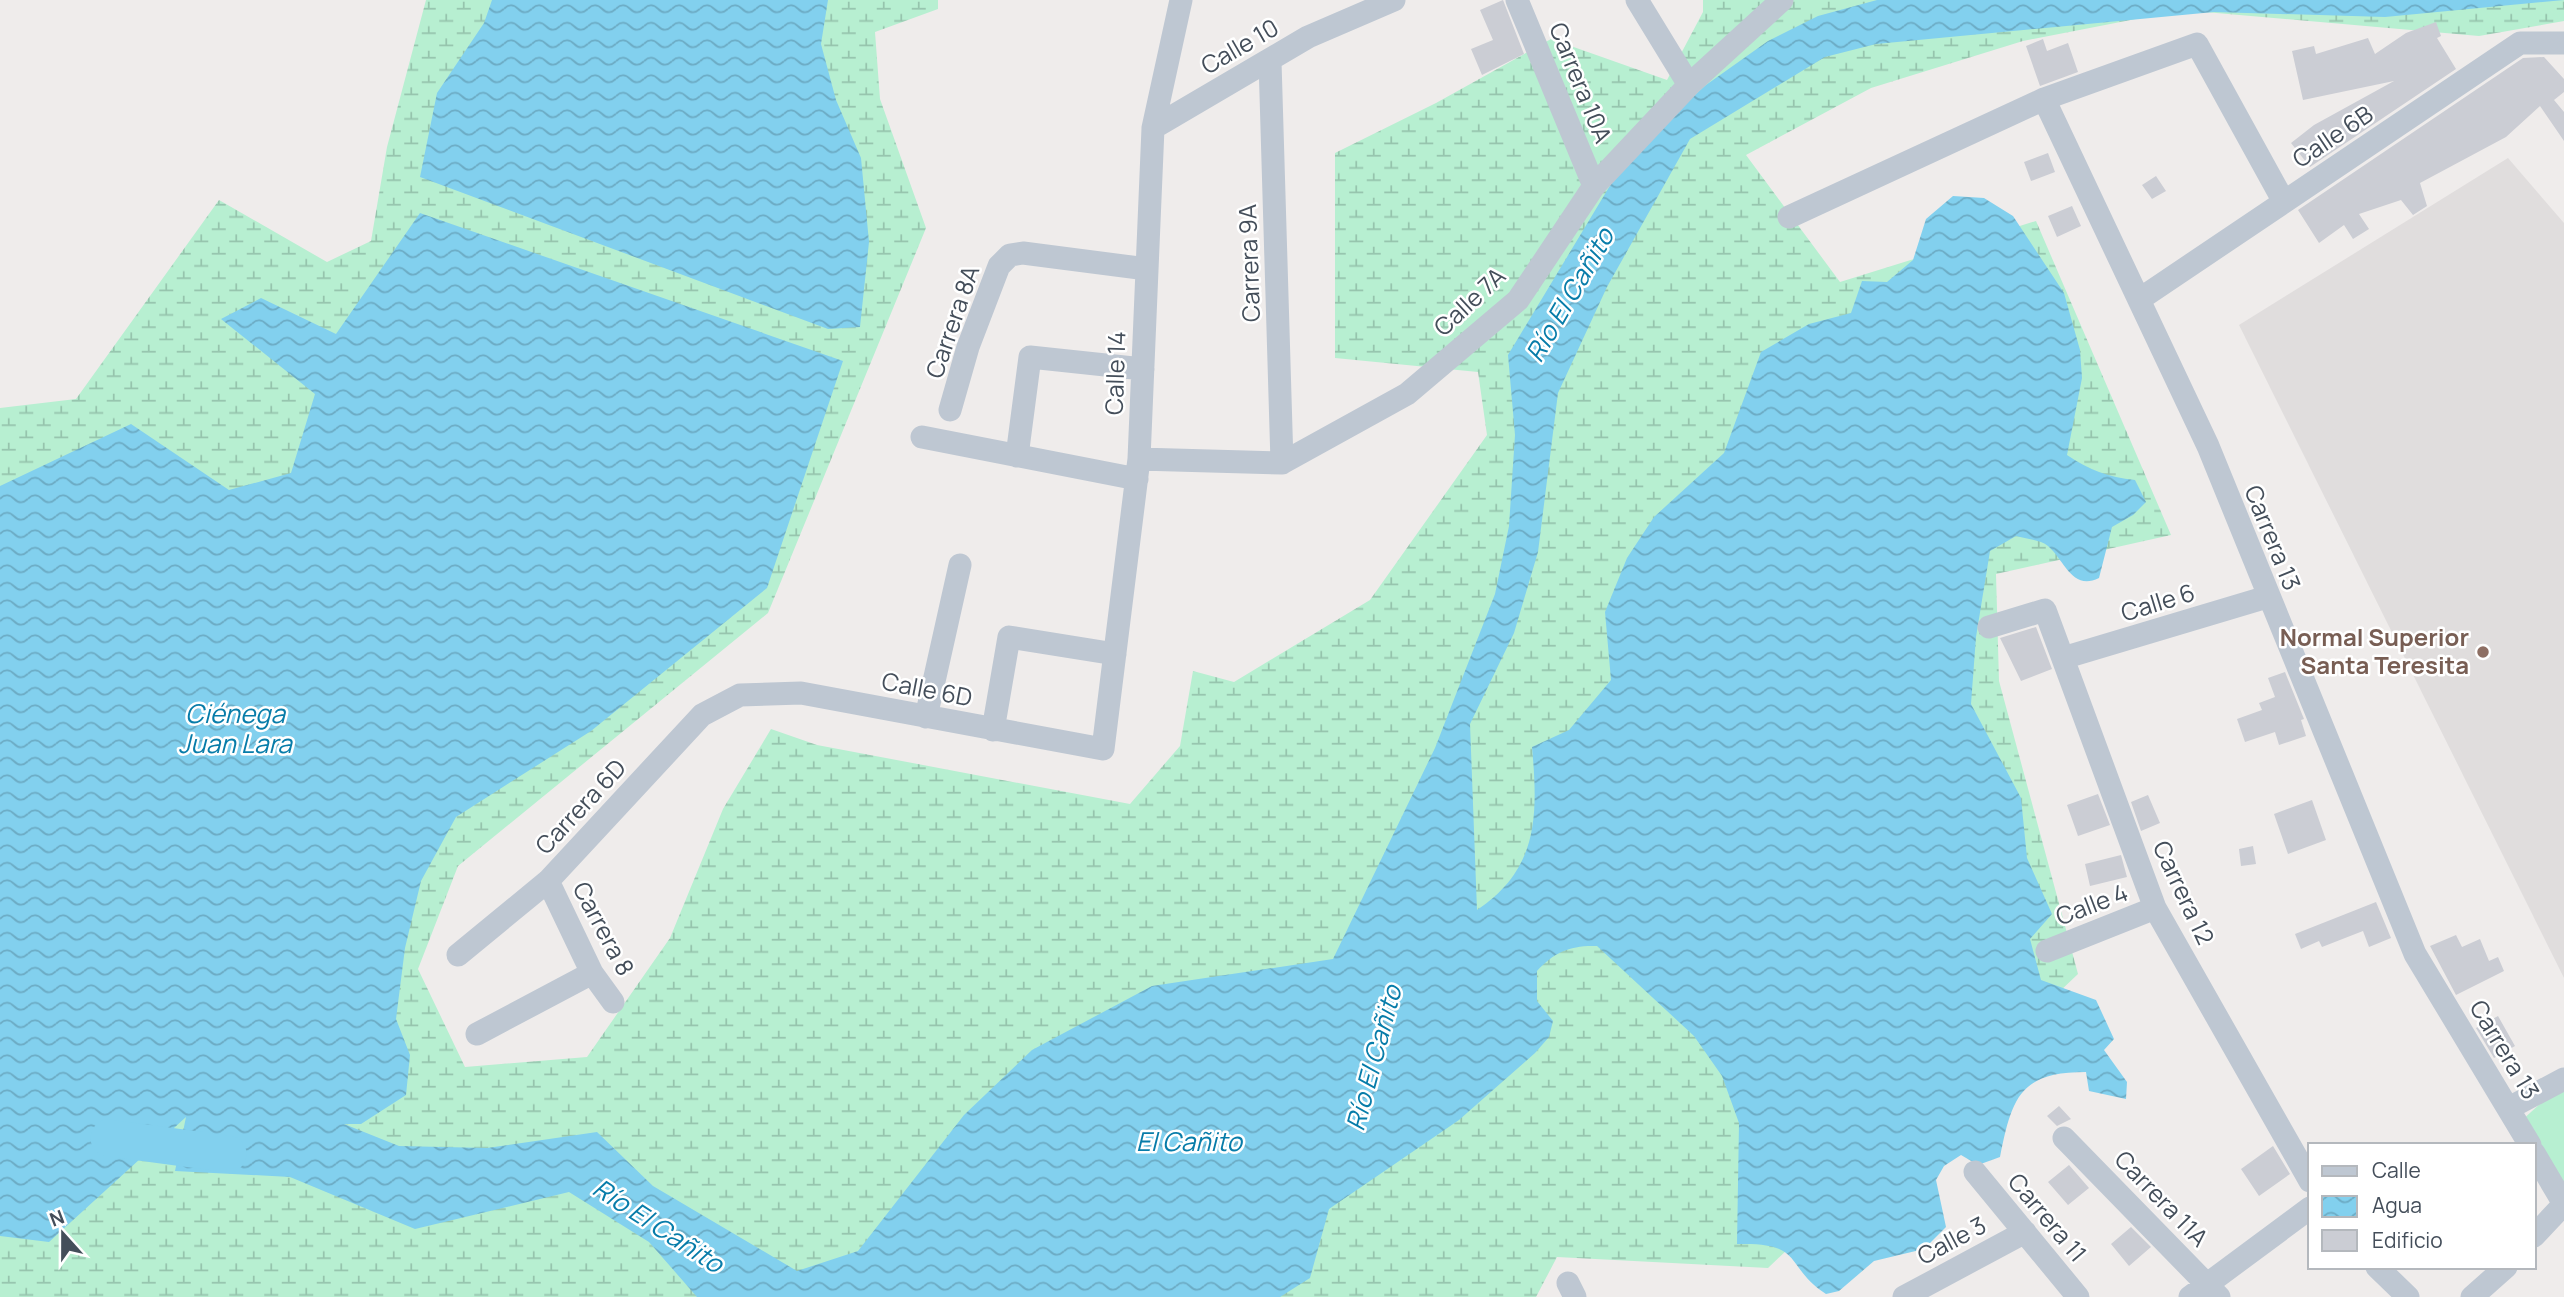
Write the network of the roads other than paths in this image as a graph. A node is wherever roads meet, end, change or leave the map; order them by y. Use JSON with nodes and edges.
{"nodes":[{"id":1,"x":1181,"y":0,"type":"edge"},
{"id":2,"x":1517,"y":0,"type":"edge"},
{"id":3,"x":1637,"y":0,"type":"edge"},
{"id":4,"x":1782,"y":0,"type":"edge"},
{"id":5,"x":1392,"y":1,"type":"edge"},
{"id":6,"x":2564,"y":43,"type":"edge"},
{"id":7,"x":1270,"y":61,"type":"junction"},
{"id":8,"x":1689,"y":85,"type":"junction"},
{"id":9,"x":2044,"y":99,"type":"junction"},
{"id":10,"x":1153,"y":128,"type":"junction"},
{"id":11,"x":1594,"y":186,"type":"junction"},
{"id":12,"x":2284,"y":202,"type":"junction"},
{"id":13,"x":1789,"y":217,"type":"dead end"},
{"id":14,"x":1147,"y":269,"type":"junction"},
{"id":15,"x":2140,"y":299,"type":"junction"},
{"id":16,"x":1143,"y":369,"type":"junction"},
{"id":17,"x":950,"y":410,"type":"dead end"},
{"id":18,"x":922,"y":438,"type":"dead end"},
{"id":19,"x":1017,"y":456,"type":"junction"},
{"id":20,"x":1282,"y":463,"type":"junction"},
{"id":21,"x":1138,"y":469,"type":"junction"},
{"id":22,"x":960,"y":565,"type":"dead end"},
{"id":23,"x":2267,"y":597,"type":"junction"},
{"id":24,"x":1989,"y":627,"type":"dead end"},
{"id":25,"x":1115,"y":654,"type":"junction"},
{"id":26,"x":2063,"y":658,"type":"junction"},
{"id":27,"x":740,"y":695,"type":"joint"},
{"id":28,"x":926,"y":717,"type":"junction"},
{"id":29,"x":993,"y":730,"type":"junction"},
{"id":30,"x":1103,"y":749,"type":"joint"},
{"id":31,"x":548,"y":881,"type":"junction"},
{"id":32,"x":2155,"y":908,"type":"junction"},
{"id":33,"x":2048,"y":951,"type":"dead end"},
{"id":34,"x":458,"y":955,"type":"dead end"},
{"id":35,"x":592,"y":973,"type":"junction"},
{"id":36,"x":613,"y":1002,"type":"dead end"},
{"id":37,"x":477,"y":1034,"type":"dead end"},
{"id":38,"x":2564,"y":1079,"type":"edge"},
{"id":39,"x":2509,"y":1108,"type":"junction"},
{"id":40,"x":2064,"y":1138,"type":"dead end"},
{"id":41,"x":2529,"y":1143,"type":"edge"},
{"id":42,"x":2536,"y":1156,"type":"edge"},
{"id":43,"x":1975,"y":1172,"type":"dead end"},
{"id":44,"x":2308,"y":1177,"type":"edge"},
{"id":45,"x":2564,"y":1204,"type":"edge"},
{"id":46,"x":2308,"y":1210,"type":"edge"},
{"id":47,"x":2025,"y":1232,"type":"junction"},
{"id":48,"x":2536,"y":1234,"type":"edge"},
{"id":49,"x":2379,"y":1269,"type":"edge"},
{"id":50,"x":2504,"y":1269,"type":"edge"},
{"id":51,"x":2205,"y":1292,"type":"edge"},
{"id":52,"x":1904,"y":1297,"type":"edge"},
{"id":53,"x":2078,"y":1297,"type":"edge"},
{"id":54,"x":2408,"y":1297,"type":"edge"},
{"id":55,"x":2472,"y":1297,"type":"edge"}],
"edges":[{"from":1,"to":10,"type":"street","name":"Calle 14"},
{"from":2,"to":11,"type":"street","name":"Carrera 10A"},
{"from":3,"to":8,"type":"street"},
{"from":4,"to":8,"type":"street","name":"Calle 7A"},
{"from":5,"to":7,"type":"street","name":"Calle 10"},
{"from":6,"to":12,"type":"street","name":"Calle 6B"},
{"from":7,"to":10,"type":"street","name":"Calle 10"},
{"from":7,"to":20,"type":"street","name":"Carrera 9A"},
{"from":8,"to":11,"type":"street","name":"Calle 7A"},
{"from":9,"to":12,"type":"street"},
{"from":9,"to":13,"type":"street"},
{"from":9,"to":15,"type":"street","name":"Carrera 13"},
{"from":10,"to":14,"type":"street","name":"Calle 14"},
{"from":11,"to":20,"type":"street","name":"Calle 7A"},
{"from":12,"to":15,"type":"street","name":"Calle 6B"},
{"from":14,"to":16,"type":"street","name":"Calle 14"},
{"from":14,"to":17,"type":"street","name":"Carrera 8A"},
{"from":15,"to":23,"type":"street","name":"Carrera 13"},
{"from":16,"to":19,"type":"street"},
{"from":16,"to":21,"type":"street","name":"Calle 14"},
{"from":18,"to":19,"type":"street"},
{"from":19,"to":21,"type":"street"},
{"from":20,"to":21,"type":"street"},
{"from":21,"to":25,"type":"street","name":"Calle 14"},
{"from":22,"to":28,"type":"street"},
{"from":23,"to":26,"type":"street","name":"Calle 6"},
{"from":23,"to":39,"type":"street","name":"Carrera 13"},
{"from":24,"to":26,"type":"street","name":"Carrera 12"},
{"from":25,"to":29,"type":"street"},
{"from":25,"to":30,"type":"street","name":"Calle 14"},
{"from":26,"to":32,"type":"street","name":"Carrera 12"},
{"from":27,"to":28,"type":"street","name":"Calle 6D"},
{"from":27,"to":31,"type":"street","name":"Carrera 6D"},
{"from":28,"to":29,"type":"street","name":"Calle 6D"},
{"from":29,"to":30,"type":"street","name":"Calle 6D"},
{"from":31,"to":34,"type":"street","name":"Carrera 6D"},
{"from":31,"to":35,"type":"street","name":"Carrera 8"},
{"from":32,"to":33,"type":"street","name":"Calle 4"},
{"from":32,"to":44,"type":"street","name":"Carrera 12"},
{"from":35,"to":36,"type":"street","name":"Carrera 8"},
{"from":35,"to":37,"type":"street"},
{"from":38,"to":39,"type":"street"},
{"from":39,"to":41,"type":"street","name":"Carrera 13"},
{"from":40,"to":51,"type":"street","name":"Carrera 11A"},
{"from":42,"to":45,"type":"street"},
{"from":43,"to":47,"type":"street","name":"Carrera 11"},
{"from":45,"to":48,"type":"street"},
{"from":46,"to":51,"type":"street"},
{"from":47,"to":52,"type":"street","name":"Calle 3"},
{"from":47,"to":53,"type":"street","name":"Carrera 11"},
{"from":49,"to":54,"type":"street"},
{"from":50,"to":55,"type":"street"}]}
